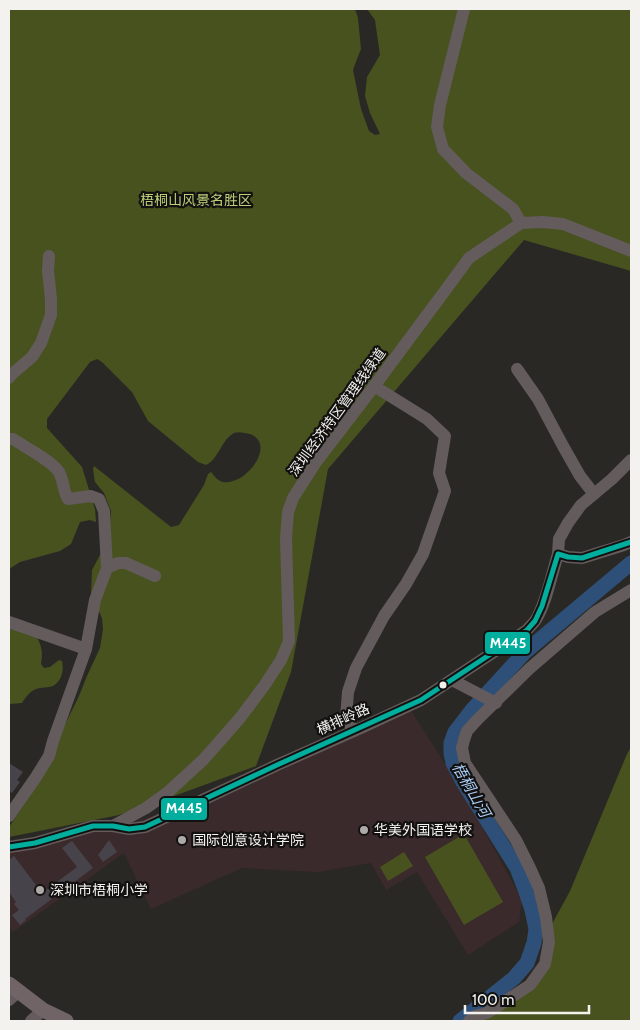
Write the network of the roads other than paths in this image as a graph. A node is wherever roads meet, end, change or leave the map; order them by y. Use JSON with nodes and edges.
{"nodes":[{"id":1,"x":464,"y":9,"type":"edge"},
{"id":2,"x":521,"y":223,"type":"junction"},
{"id":3,"x":631,"y":250,"type":"edge"},
{"id":4,"x":49,"y":256,"type":"dead end"},
{"id":5,"x":517,"y":369,"type":"dead end"},
{"id":6,"x":9,"y":378,"type":"edge"},
{"id":7,"x":374,"y":386,"type":"junction"},
{"id":8,"x":9,"y":438,"type":"edge"},
{"id":9,"x":631,"y":460,"type":"edge"},
{"id":10,"x":594,"y":494,"type":"junction"},
{"id":11,"x":631,"y":542,"type":"edge"},
{"id":12,"x":558,"y":554,"type":"junction"},
{"id":13,"x":108,"y":568,"type":"junction"},
{"id":14,"x":155,"y":576,"type":"dead end"},
{"id":15,"x":631,"y":590,"type":"edge"},
{"id":16,"x":9,"y":622,"type":"edge"},
{"id":17,"x":86,"y":649,"type":"junction"},
{"id":18,"x":452,"y":680,"type":"junction"},
{"id":19,"x":496,"y":702,"type":"junction"},
{"id":20,"x":354,"y":731,"type":"junction"},
{"id":21,"x":9,"y":816,"type":"edge"},
{"id":22,"x":112,"y":826,"type":"junction"},
{"id":23,"x":9,"y":847,"type":"edge"},
{"id":24,"x":12,"y":991,"type":"edge"},
{"id":25,"x":43,"y":1010,"type":"junction"},
{"id":26,"x":31,"y":1021,"type":"edge"},
{"id":27,"x":66,"y":1021,"type":"edge"},
{"id":28,"x":469,"y":1021,"type":"edge"}],
"edges":[{"from":1,"to":2,"type":"street"},
{"from":2,"to":3,"type":"street"},
{"from":2,"to":7,"type":"street","name":"深圳经济特区管理线绿道"},
{"from":4,"to":6,"type":"street"},
{"from":5,"to":10,"type":"street"},
{"from":7,"to":20,"type":"street"},
{"from":7,"to":22,"type":"street","name":"深圳经济特区管理线绿道"},
{"from":8,"to":13,"type":"street"},
{"from":9,"to":10,"type":"street","name":"横排岭路"},
{"from":10,"to":12,"type":"street","name":"横排岭路"},
{"from":11,"to":12,"type":"street"},
{"from":12,"to":18,"type":"street","name":"横排岭路"},
{"from":13,"to":14,"type":"street"},
{"from":13,"to":17,"type":"street"},
{"from":15,"to":19,"type":"street"},
{"from":16,"to":17,"type":"street"},
{"from":17,"to":21,"type":"street"},
{"from":18,"to":19,"type":"street"},
{"from":18,"to":20,"type":"street","name":"横排岭路"},
{"from":19,"to":28,"type":"street"},
{"from":20,"to":22,"type":"street","name":"横排岭路"},
{"from":22,"to":23,"type":"street","name":"横排岭路"},
{"from":24,"to":25,"type":"main road"},
{"from":25,"to":26,"type":"street"},
{"from":25,"to":27,"type":"main road"}]}
